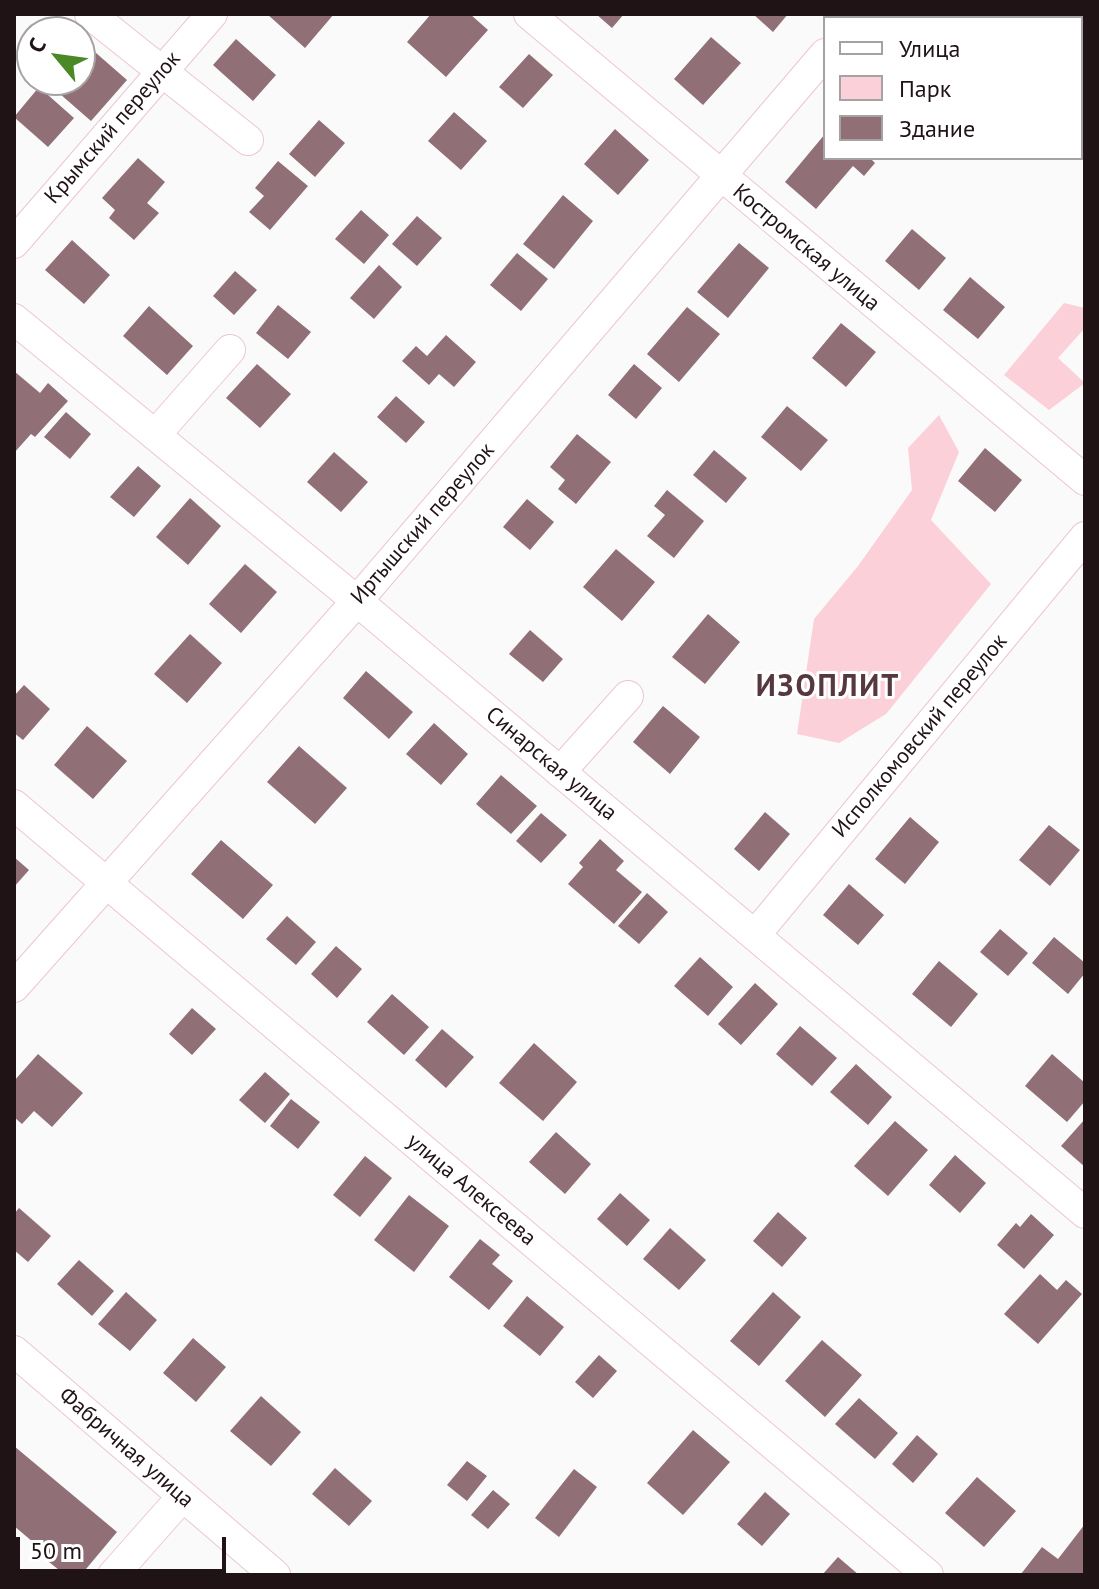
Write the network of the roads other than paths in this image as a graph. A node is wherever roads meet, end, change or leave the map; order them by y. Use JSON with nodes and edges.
{"nodes":[{"id":1,"x":90,"y":14,"type":"edge"},
{"id":2,"x":212,"y":14,"type":"edge"},
{"id":3,"x":529,"y":14,"type":"edge"},
{"id":4,"x":823,"y":56,"type":"edge"},
{"id":5,"x":161,"y":71,"type":"junction"},
{"id":6,"x":248,"y":140,"type":"dead end"},
{"id":7,"x":722,"y":178,"type":"junction"},
{"id":8,"x":14,"y":243,"type":"edge"},
{"id":9,"x":14,"y":319,"type":"edge"},
{"id":10,"x":230,"y":350,"type":"dead end"},
{"id":11,"x":155,"y":435,"type":"junction"},
{"id":12,"x":1085,"y":480,"type":"edge"},
{"id":13,"x":1085,"y":537,"type":"edge"},
{"id":14,"x":357,"y":601,"type":"junction"},
{"id":15,"x":628,"y":696,"type":"dead end"},
{"id":16,"x":560,"y":772,"type":"junction"},
{"id":17,"x":14,"y":805,"type":"edge"},
{"id":18,"x":105,"y":881,"type":"junction"},
{"id":19,"x":755,"y":935,"type":"junction"},
{"id":20,"x":14,"y":987,"type":"edge"},
{"id":21,"x":1085,"y":1213,"type":"edge"},
{"id":22,"x":14,"y":1351,"type":"edge"},
{"id":23,"x":182,"y":1497,"type":"junction"},
{"id":24,"x":113,"y":1575,"type":"edge"},
{"id":25,"x":275,"y":1575,"type":"edge"},
{"id":26,"x":928,"y":1575,"type":"edge"}],
"edges":[{"from":1,"to":5,"type":"street"},
{"from":2,"to":5,"type":"street","name":"Крымский переулок"},
{"from":3,"to":7,"type":"street","name":"Костромская улица"},
{"from":4,"to":7,"type":"street","name":"Иртышский переулок"},
{"from":5,"to":6,"type":"street"},
{"from":5,"to":8,"type":"street","name":"Крымский переулок"},
{"from":7,"to":12,"type":"street","name":"Костромская улица"},
{"from":7,"to":14,"type":"street","name":"Иртышский переулок"},
{"from":9,"to":11,"type":"street","name":"Синарская улица"},
{"from":10,"to":11,"type":"street"},
{"from":11,"to":14,"type":"street","name":"Синарская улица"},
{"from":13,"to":19,"type":"street","name":"Исполкомовский переулок"},
{"from":14,"to":16,"type":"street","name":"Синарская улица"},
{"from":14,"to":18,"type":"street","name":"Иртышский переулок"},
{"from":15,"to":16,"type":"street"},
{"from":16,"to":19,"type":"street","name":"Синарская улица"},
{"from":17,"to":18,"type":"street","name":"улица Алексеева"},
{"from":18,"to":20,"type":"street","name":"Иртышский переулок"},
{"from":18,"to":26,"type":"street","name":"улица Алексеева"},
{"from":19,"to":21,"type":"street","name":"Синарская улица"},
{"from":22,"to":23,"type":"street","name":"Фабричная улица"},
{"from":23,"to":24,"type":"street"},
{"from":23,"to":25,"type":"street","name":"Фабричная улица"}]}
